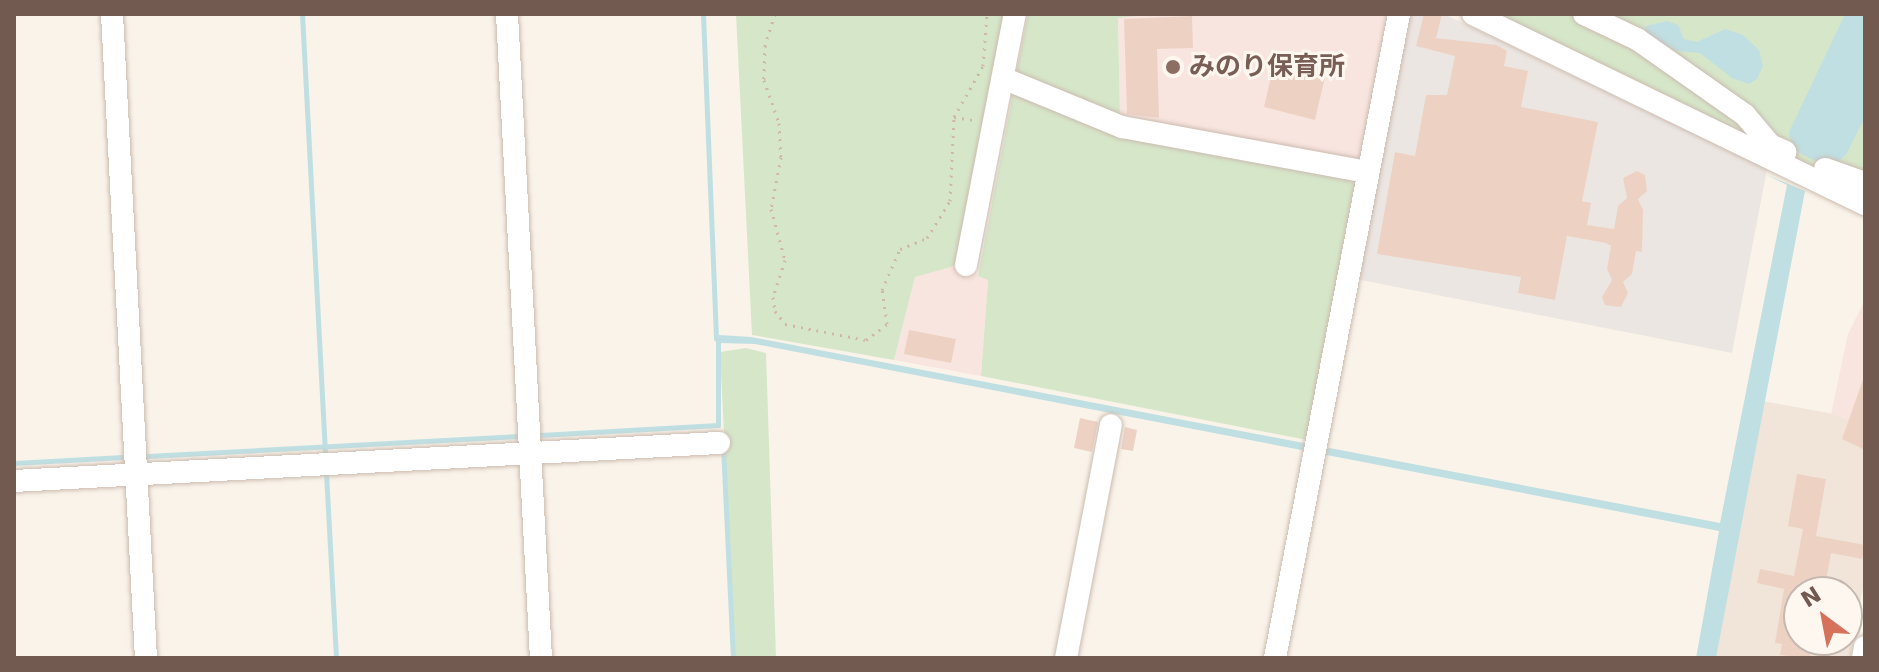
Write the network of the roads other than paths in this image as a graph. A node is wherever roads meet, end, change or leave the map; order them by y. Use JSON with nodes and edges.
{"nodes":[{"id":1,"x":112,"y":14,"type":"edge"},
{"id":2,"x":507,"y":14,"type":"edge"},
{"id":3,"x":1015,"y":14,"type":"edge"},
{"id":4,"x":1399,"y":14,"type":"edge"},
{"id":5,"x":1473,"y":14,"type":"edge"},
{"id":6,"x":1584,"y":14,"type":"edge"},
{"id":7,"x":1003,"y":78,"type":"junction"},
{"id":8,"x":1368,"y":172,"type":"junction"},
{"id":9,"x":1865,"y":183,"type":"edge"},
{"id":10,"x":1865,"y":204,"type":"edge"},
{"id":11,"x":966,"y":265,"type":"dead end"},
{"id":12,"x":1111,"y":425,"type":"dead end"},
{"id":13,"x":719,"y":443,"type":"dead end"},
{"id":14,"x":530,"y":453,"type":"junction"},
{"id":15,"x":137,"y":475,"type":"junction"},
{"id":16,"x":14,"y":481,"type":"edge"},
{"id":17,"x":1865,"y":647,"type":"edge"},
{"id":18,"x":146,"y":658,"type":"edge"},
{"id":19,"x":541,"y":658,"type":"edge"},
{"id":20,"x":1066,"y":658,"type":"edge"},
{"id":21,"x":1275,"y":658,"type":"edge"},
{"id":22,"x":1863,"y":658,"type":"edge"}],
"edges":[{"from":1,"to":15,"type":"street"},
{"from":2,"to":14,"type":"street"},
{"from":3,"to":7,"type":"street"},
{"from":4,"to":8,"type":"street"},
{"from":5,"to":10,"type":"street"},
{"from":6,"to":9,"type":"street"},
{"from":7,"to":8,"type":"street"},
{"from":7,"to":11,"type":"street"},
{"from":8,"to":21,"type":"street"},
{"from":12,"to":20,"type":"street"},
{"from":13,"to":14,"type":"street"},
{"from":14,"to":15,"type":"street"},
{"from":14,"to":19,"type":"street"},
{"from":15,"to":16,"type":"street"},
{"from":15,"to":18,"type":"street"},
{"from":17,"to":22,"type":"street"}]}
